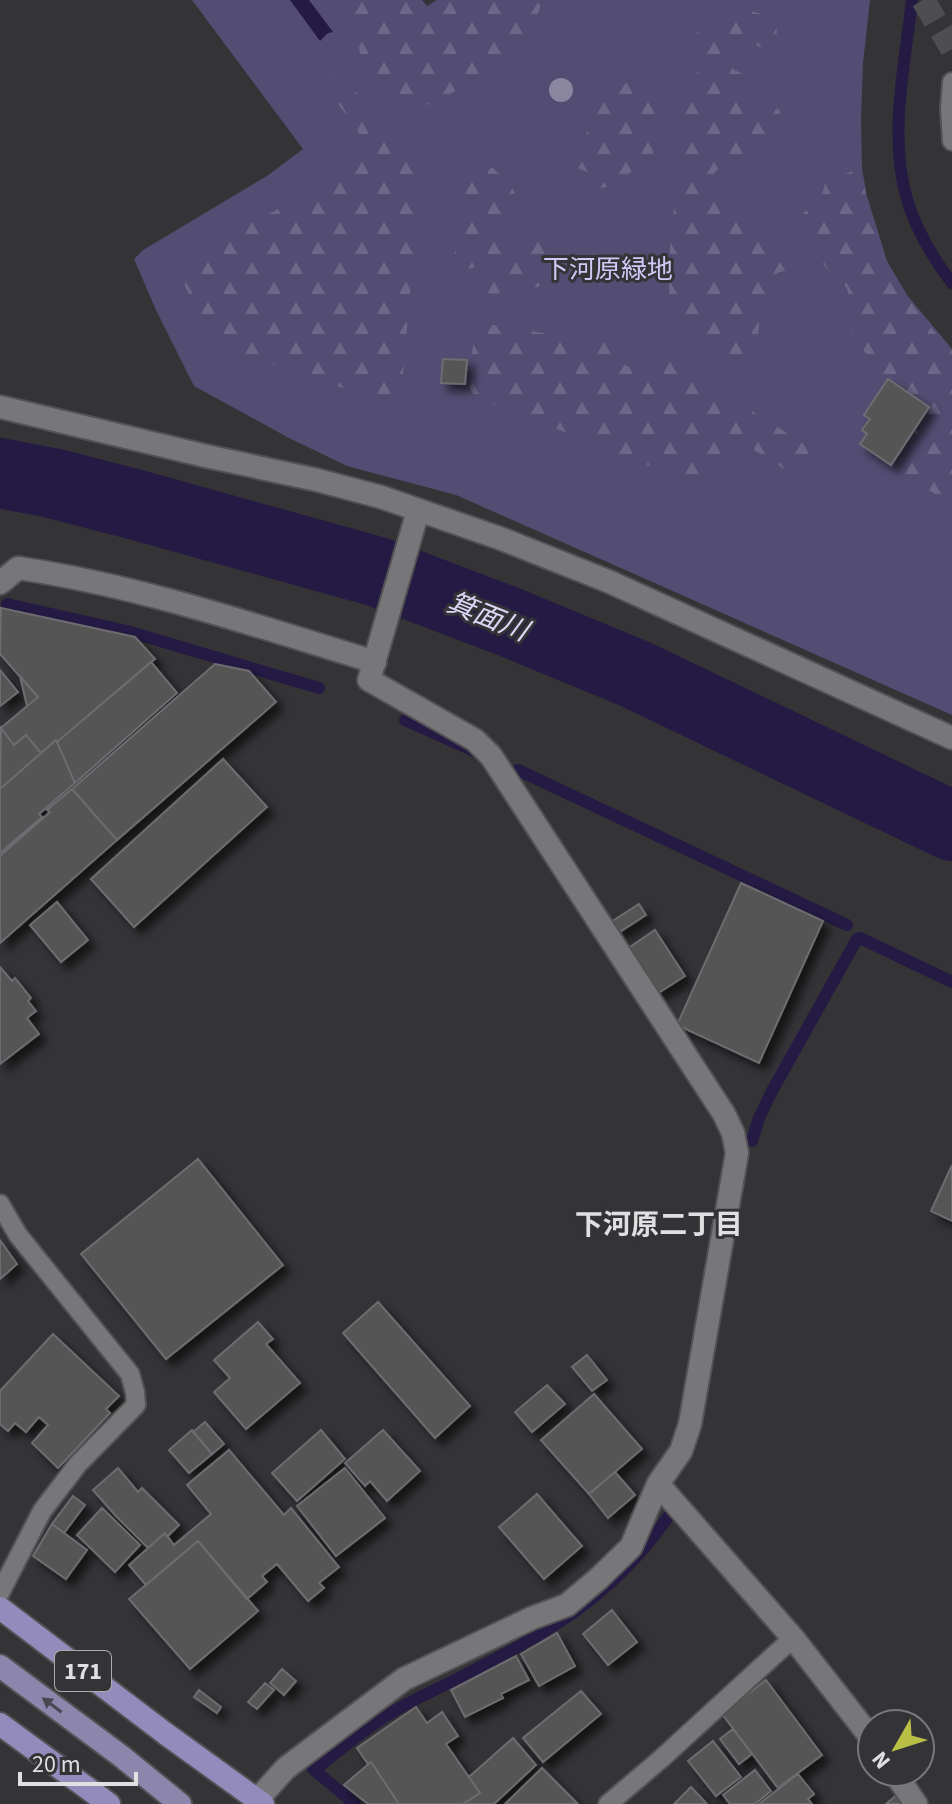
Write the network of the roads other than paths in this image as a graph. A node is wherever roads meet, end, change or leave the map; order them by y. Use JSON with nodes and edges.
{"nodes":[{"id":1,"x":952,"y":82,"type":"edge"},
{"id":2,"x":952,"y":141,"type":"edge"},
{"id":3,"x":0,"y":407,"type":"edge"},
{"id":4,"x":415,"y":520,"type":"junction"},
{"id":5,"x":9,"y":564,"type":"edge"},
{"id":6,"x":0,"y":583,"type":"edge"},
{"id":7,"x":376,"y":656,"type":"junction"},
{"id":8,"x":952,"y":738,"type":"edge"},
{"id":9,"x":0,"y":1204,"type":"edge"},
{"id":10,"x":658,"y":1484,"type":"junction"},
{"id":11,"x":0,"y":1593,"type":"edge"},
{"id":12,"x":0,"y":1608,"type":"edge"},
{"id":13,"x":793,"y":1638,"type":"junction"},
{"id":14,"x":0,"y":1666,"type":"edge"},
{"id":15,"x":856,"y":1719,"type":"edge"},
{"id":16,"x":0,"y":1724,"type":"edge"},
{"id":17,"x":260,"y":1802,"type":"edge"},
{"id":18,"x":109,"y":1804,"type":"edge"},
{"id":19,"x":180,"y":1804,"type":"edge"},
{"id":20,"x":608,"y":1804,"type":"edge"}],
"edges":[{"from":1,"to":2,"type":"lane"},
{"from":3,"to":4,"type":"street"},
{"from":4,"to":7,"type":"street"},
{"from":4,"to":8,"type":"street"},
{"from":5,"to":6,"type":"street"},
{"from":5,"to":7,"type":"street"},
{"from":7,"to":10,"type":"street"},
{"from":9,"to":11,"type":"lane"},
{"from":10,"to":13,"type":"street"},
{"from":10,"to":17,"type":"street"},
{"from":12,"to":17,"type":"highway","number":"171"},
{"from":13,"to":15,"type":"street"},
{"from":13,"to":20,"type":"lane"},
{"from":19,"to":14,"type":"main road","one_way":true},
{"from":16,"to":18,"type":"highway"}]}
